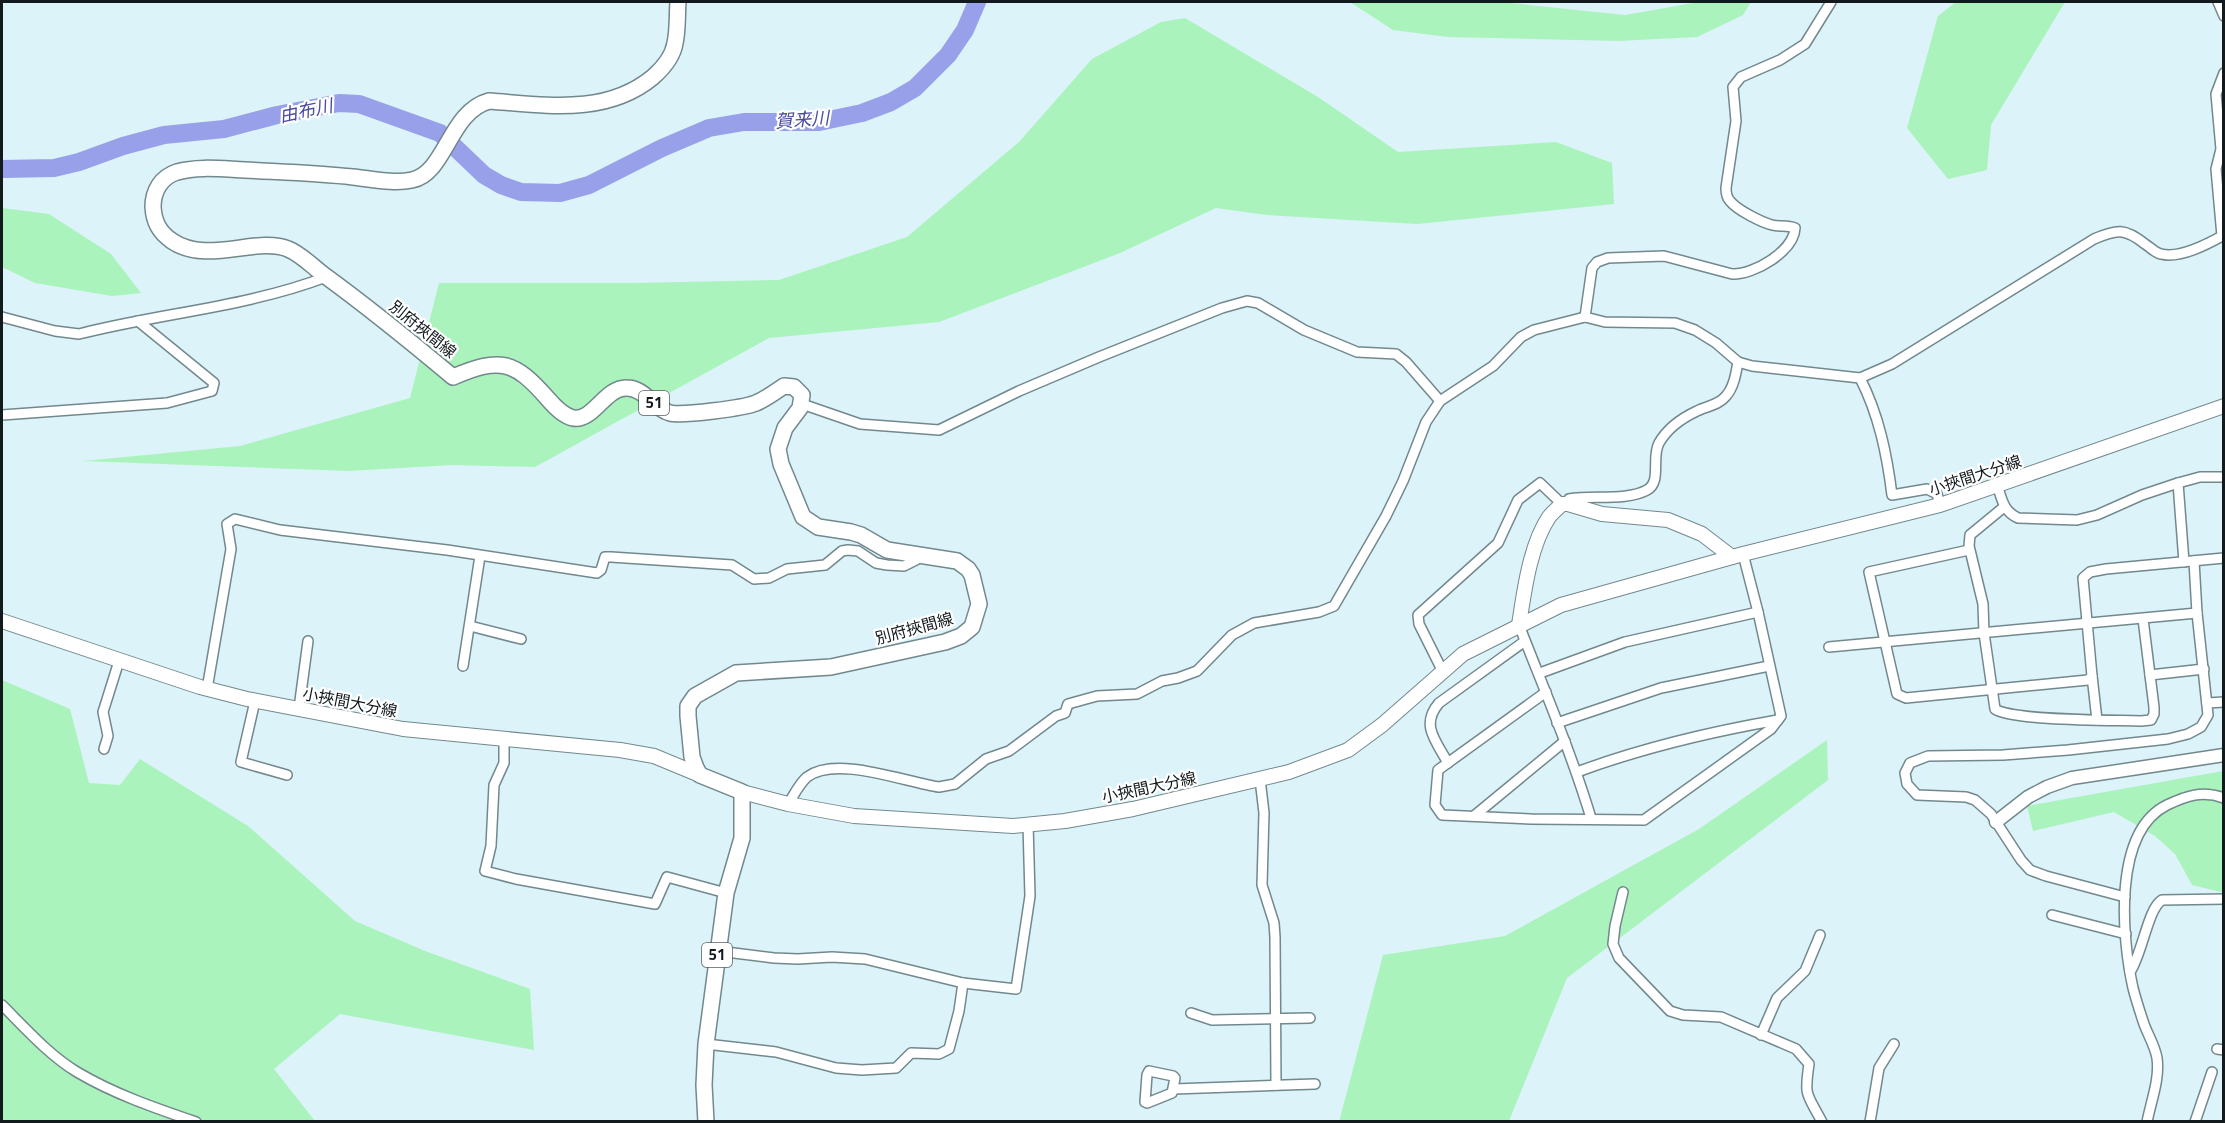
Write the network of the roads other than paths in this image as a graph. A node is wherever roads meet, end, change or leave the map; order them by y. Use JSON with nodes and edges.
{"nodes":[{"id":1,"x":678,"y":2,"type":"edge"},
{"id":2,"x":1831,"y":2,"type":"edge"},
{"id":3,"x":2218,"y":2,"type":"edge"},
{"id":4,"x":2223,"y":15,"type":"edge"},
{"id":5,"x":2223,"y":73,"type":"edge"},
{"id":6,"x":2223,"y":235,"type":"edge"},
{"id":7,"x":326,"y":277,"type":"junction"},
{"id":8,"x":2,"y":317,"type":"edge"},
{"id":9,"x":1585,"y":317,"type":"junction"},
{"id":10,"x":138,"y":321,"type":"junction"},
{"id":11,"x":1738,"y":362,"type":"junction"},
{"id":12,"x":1860,"y":378,"type":"junction"},
{"id":13,"x":1440,"y":401,"type":"junction"},
{"id":14,"x":802,"y":404,"type":"junction"},
{"id":15,"x":2223,"y":406,"type":"edge"},
{"id":16,"x":2,"y":415,"type":"edge"},
{"id":17,"x":2223,"y":477,"type":"edge"},
{"id":18,"x":2178,"y":483,"type":"junction"},
{"id":19,"x":1997,"y":485,"type":"junction"},
{"id":20,"x":1565,"y":504,"type":"junction"},
{"id":21,"x":1940,"y":505,"type":"junction"},
{"id":22,"x":2004,"y":507,"type":"junction"},
{"id":23,"x":1969,"y":550,"type":"junction"},
{"id":24,"x":1737,"y":555,"type":"junction"},
{"id":25,"x":480,"y":556,"type":"junction"},
{"id":26,"x":920,"y":556,"type":"junction"},
{"id":27,"x":2223,"y":558,"type":"edge"},
{"id":28,"x":2189,"y":561,"type":"junction"},
{"id":29,"x":1758,"y":612,"type":"junction"},
{"id":30,"x":2197,"y":613,"type":"junction"},
{"id":31,"x":2143,"y":619,"type":"junction"},
{"id":32,"x":2,"y":621,"type":"edge"},
{"id":33,"x":2088,"y":624,"type":"junction"},
{"id":34,"x":1519,"y":625,"type":"junction"},
{"id":35,"x":470,"y":626,"type":"junction"},
{"id":36,"x":1984,"y":633,"type":"junction"},
{"id":37,"x":521,"y":639,"type":"dead end"},
{"id":38,"x":308,"y":640,"type":"dead end"},
{"id":39,"x":1525,"y":641,"type":"junction"},
{"id":40,"x":1886,"y":642,"type":"junction"},
{"id":41,"x":1829,"y":646,"type":"dead end"},
{"id":42,"x":119,"y":661,"type":"junction"},
{"id":43,"x":464,"y":666,"type":"dead end"},
{"id":44,"x":1769,"y":666,"type":"junction"},
{"id":45,"x":2204,"y":669,"type":"junction"},
{"id":46,"x":1442,"y":670,"type":"junction"},
{"id":47,"x":1540,"y":673,"type":"junction"},
{"id":48,"x":2150,"y":675,"type":"junction"},
{"id":49,"x":2092,"y":676,"type":"junction"},
{"id":50,"x":207,"y":689,"type":"junction"},
{"id":51,"x":1991,"y":690,"type":"junction"},
{"id":52,"x":1546,"y":692,"type":"junction"},
{"id":53,"x":255,"y":701,"type":"junction"},
{"id":54,"x":2223,"y":702,"type":"edge"},
{"id":55,"x":2207,"y":703,"type":"junction"},
{"id":56,"x":299,"y":708,"type":"junction"},
{"id":57,"x":1778,"y":720,"type":"junction"},
{"id":58,"x":2097,"y":720,"type":"junction"},
{"id":59,"x":1557,"y":723,"type":"junction"},
{"id":60,"x":504,"y":737,"type":"junction"},
{"id":61,"x":1565,"y":741,"type":"junction"},
{"id":62,"x":104,"y":749,"type":"dead end"},
{"id":63,"x":2223,"y":755,"type":"edge"},
{"id":64,"x":1448,"y":763,"type":"junction"},
{"id":65,"x":1577,"y":772,"type":"junction"},
{"id":66,"x":287,"y":775,"type":"dead end"},
{"id":67,"x":700,"y":775,"type":"junction"},
{"id":68,"x":1260,"y":779,"type":"junction"},
{"id":69,"x":742,"y":792,"type":"junction"},
{"id":70,"x":2223,"y":798,"type":"edge"},
{"id":71,"x":789,"y":804,"type":"junction"},
{"id":72,"x":1474,"y":816,"type":"junction"},
{"id":73,"x":1591,"y":818,"type":"junction"},
{"id":74,"x":1996,"y":822,"type":"junction"},
{"id":75,"x":1028,"y":824,"type":"junction"},
{"id":76,"x":1623,"y":892,"type":"dead end"},
{"id":77,"x":726,"y":893,"type":"junction"},
{"id":78,"x":2125,"y":897,"type":"junction"},
{"id":79,"x":2223,"y":899,"type":"edge"},
{"id":80,"x":2052,"y":915,"type":"dead end"},
{"id":81,"x":2126,"y":934,"type":"junction"},
{"id":82,"x":1820,"y":935,"type":"dead end"},
{"id":83,"x":718,"y":951,"type":"junction"},
{"id":84,"x":2130,"y":972,"type":"junction"},
{"id":85,"x":963,"y":983,"type":"junction"},
{"id":86,"x":2,"y":1005,"type":"edge"},
{"id":87,"x":1191,"y":1013,"type":"dead end"},
{"id":88,"x":1276,"y":1018,"type":"junction"},
{"id":89,"x":1310,"y":1018,"type":"dead end"},
{"id":90,"x":1761,"y":1035,"type":"junction"},
{"id":91,"x":706,"y":1044,"type":"junction"},
{"id":92,"x":1894,"y":1044,"type":"dead end"},
{"id":93,"x":2212,"y":1072,"type":"dead end"},
{"id":94,"x":1315,"y":1084,"type":"dead end"},
{"id":95,"x":1276,"y":1085,"type":"junction"},
{"id":96,"x":1174,"y":1089,"type":"dead end"},
{"id":97,"x":196,"y":1122,"type":"edge"},
{"id":98,"x":706,"y":1122,"type":"edge"},
{"id":99,"x":1822,"y":1122,"type":"edge"},
{"id":100,"x":1870,"y":1122,"type":"edge"},
{"id":101,"x":2147,"y":1122,"type":"edge"},
{"id":102,"x":2195,"y":1122,"type":"edge"}],
"edges":[{"from":1,"to":7,"type":"main road","name":"別府挾間線","number":"51"},
{"from":2,"to":9,"type":"street"},
{"from":3,"to":4,"type":"street"},
{"from":5,"to":6,"type":"street"},
{"from":6,"to":12,"type":"street"},
{"from":7,"to":10,"type":"street"},
{"from":7,"to":14,"type":"main road","name":"別府挾間線","number":"51"},
{"from":8,"to":10,"type":"street"},
{"from":9,"to":11,"type":"street"},
{"from":9,"to":13,"type":"street"},
{"from":10,"to":16,"type":"street"},
{"from":11,"to":12,"type":"street"},
{"from":11,"to":20,"type":"street"},
{"from":12,"to":21,"type":"street"},
{"from":13,"to":14,"type":"street"},
{"from":13,"to":71,"type":"street"},
{"from":14,"to":26,"type":"main road","name":"別府挾間線"},
{"from":15,"to":19,"type":"main road","name":"小挾間大分線"},
{"from":17,"to":18,"type":"street"},
{"from":18,"to":22,"type":"street"},
{"from":18,"to":28,"type":"street"},
{"from":19,"to":21,"type":"main road","name":"小挾間大分線"},
{"from":19,"to":22,"type":"street"},
{"from":20,"to":24,"type":"main road"},
{"from":20,"to":34,"type":"main road"},
{"from":20,"to":46,"type":"street"},
{"from":21,"to":24,"type":"main road","name":"小挾間大分線"},
{"from":22,"to":23,"type":"street"},
{"from":23,"to":36,"type":"street"},
{"from":23,"to":40,"type":"street"},
{"from":24,"to":29,"type":"street"},
{"from":24,"to":34,"type":"main road","name":"小挾間大分線"},
{"from":25,"to":26,"type":"street"},
{"from":25,"to":35,"type":"street"},
{"from":25,"to":50,"type":"street"},
{"from":26,"to":67,"type":"main road","name":"別府挾間線"},
{"from":27,"to":28,"type":"street"},
{"from":28,"to":30,"type":"street"},
{"from":28,"to":33,"type":"street"},
{"from":29,"to":44,"type":"street"},
{"from":29,"to":47,"type":"street"},
{"from":30,"to":31,"type":"street"},
{"from":30,"to":45,"type":"street"},
{"from":31,"to":33,"type":"street"},
{"from":31,"to":48,"type":"street"},
{"from":32,"to":42,"type":"main road","name":"小挾間大分線"},
{"from":33,"to":36,"type":"street"},
{"from":33,"to":49,"type":"street"},
{"from":34,"to":39,"type":"street"},
{"from":34,"to":46,"type":"main road","name":"小挾間大分線"},
{"from":35,"to":37,"type":"street"},
{"from":35,"to":43,"type":"street"},
{"from":36,"to":40,"type":"street"},
{"from":36,"to":51,"type":"street"},
{"from":38,"to":56,"type":"street"},
{"from":39,"to":47,"type":"street"},
{"from":39,"to":64,"type":"street"},
{"from":40,"to":41,"type":"street"},
{"from":40,"to":51,"type":"street"},
{"from":42,"to":50,"type":"main road","name":"小挾間大分線"},
{"from":42,"to":62,"type":"street"},
{"from":44,"to":57,"type":"street"},
{"from":44,"to":59,"type":"street"},
{"from":45,"to":48,"type":"street"},
{"from":45,"to":55,"type":"street"},
{"from":46,"to":68,"type":"main road","name":"小挾間大分線"},
{"from":47,"to":52,"type":"street"},
{"from":48,"to":58,"type":"street"},
{"from":49,"to":51,"type":"street"},
{"from":49,"to":58,"type":"street"},
{"from":50,"to":53,"type":"main road","name":"小挾間大分線"},
{"from":51,"to":58,"type":"street"},
{"from":52,"to":59,"type":"street"},
{"from":52,"to":64,"type":"street"},
{"from":53,"to":56,"type":"main road","name":"小挾間大分線"},
{"from":53,"to":66,"type":"street"},
{"from":54,"to":55,"type":"street"},
{"from":55,"to":74,"type":"street"},
{"from":56,"to":60,"type":"main road","name":"小挾間大分線"},
{"from":57,"to":65,"type":"street"},
{"from":57,"to":73,"type":"street"},
{"from":59,"to":61,"type":"street"},
{"from":60,"to":67,"type":"main road","name":"小挾間大分線"},
{"from":60,"to":77,"type":"street"},
{"from":61,"to":65,"type":"street"},
{"from":61,"to":72,"type":"street"},
{"from":63,"to":74,"type":"street"},
{"from":64,"to":72,"type":"street"},
{"from":65,"to":73,"type":"street"},
{"from":67,"to":69,"type":"main road"},
{"from":68,"to":75,"type":"main road","name":"小挾間大分線"},
{"from":68,"to":88,"type":"street"},
{"from":69,"to":71,"type":"main road","name":"小挾間大分線"},
{"from":69,"to":77,"type":"main road","number":"51"},
{"from":70,"to":78,"type":"street"},
{"from":71,"to":75,"type":"main road","name":"小挾間大分線"},
{"from":72,"to":73,"type":"street"},
{"from":74,"to":78,"type":"street"},
{"from":75,"to":85,"type":"street"},
{"from":76,"to":90,"type":"street"},
{"from":77,"to":83,"type":"main road","number":"51"},
{"from":78,"to":81,"type":"street"},
{"from":79,"to":84,"type":"street"},
{"from":80,"to":81,"type":"street"},
{"from":81,"to":84,"type":"street"},
{"from":82,"to":90,"type":"street"},
{"from":83,"to":85,"type":"street"},
{"from":83,"to":91,"type":"main road","number":"51"},
{"from":84,"to":101,"type":"street"},
{"from":85,"to":91,"type":"street"},
{"from":86,"to":97,"type":"street"},
{"from":87,"to":88,"type":"street"},
{"from":88,"to":89,"type":"street"},
{"from":88,"to":95,"type":"street"},
{"from":90,"to":99,"type":"street"},
{"from":91,"to":98,"type":"main road","number":"51"},
{"from":92,"to":100,"type":"street"},
{"from":93,"to":102,"type":"street"},
{"from":94,"to":95,"type":"street"},
{"from":95,"to":96,"type":"street"}]}
